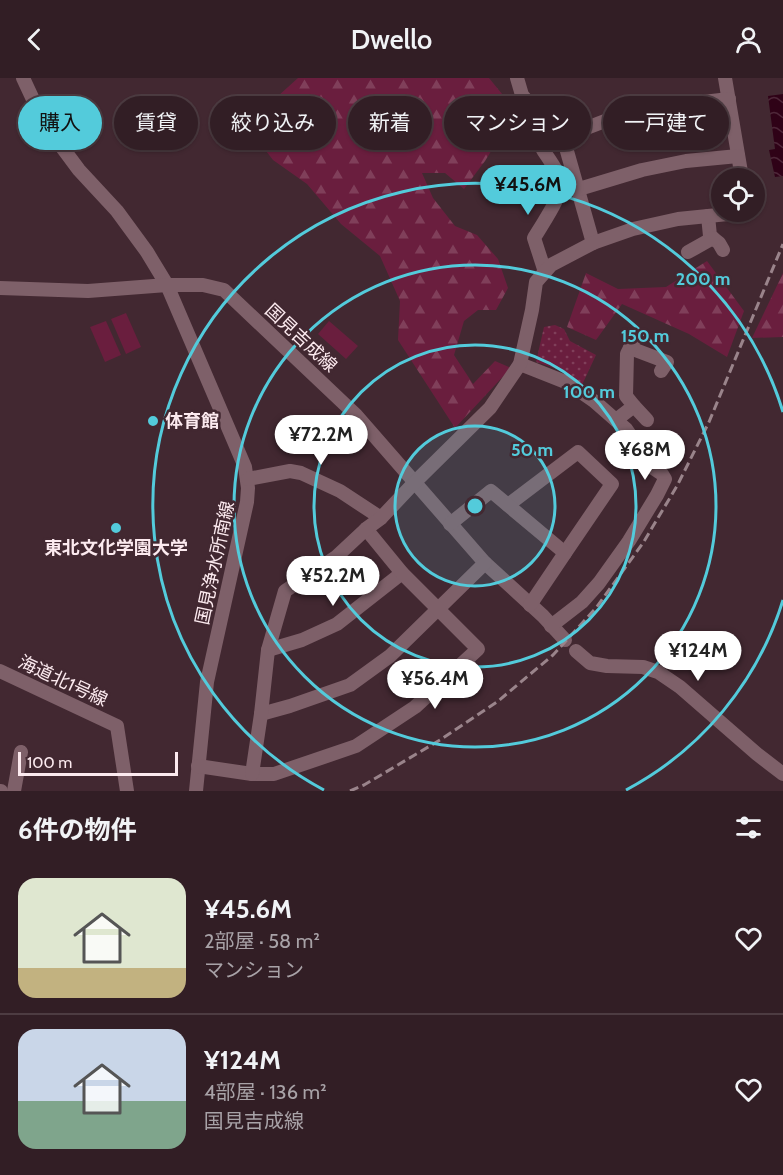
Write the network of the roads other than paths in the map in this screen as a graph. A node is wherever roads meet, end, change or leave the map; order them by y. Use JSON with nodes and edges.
{"nodes":[{"id":1,"x":22,"y":78,"type":"edge"},
{"id":2,"x":517,"y":78,"type":"edge"},
{"id":3,"x":725,"y":78,"type":"edge"},
{"id":4,"x":523,"y":96,"type":"edge"},
{"id":5,"x":728,"y":96,"type":"edge"},
{"id":6,"x":729,"y":99,"type":"edge"},
{"id":7,"x":543,"y":150,"type":"dead end"},
{"id":8,"x":567,"y":150,"type":"edge"},
{"id":9,"x":738,"y":156,"type":"junction"},
{"id":10,"x":740,"y":168,"type":"edge"},
{"id":11,"x":579,"y":189,"type":"junction"},
{"id":12,"x":708,"y":216,"type":"junction"},
{"id":13,"x":711,"y":216,"type":"edge"},
{"id":14,"x":713,"y":238,"type":"junction"},
{"id":15,"x":593,"y":243,"type":"junction"},
{"id":16,"x":723,"y":250,"type":"dead end"},
{"id":17,"x":688,"y":252,"type":"dead end"},
{"id":18,"x":545,"y":272,"type":"junction"},
{"id":19,"x":167,"y":285,"type":"junction"},
{"id":20,"x":0,"y":288,"type":"edge"},
{"id":21,"x":666,"y":362,"type":"dead end"},
{"id":22,"x":520,"y":364,"type":"junction"},
{"id":23,"x":634,"y":406,"type":"junction"},
{"id":24,"x":616,"y":420,"type":"junction"},
{"id":25,"x":647,"y":420,"type":"dead end"},
{"id":26,"x":248,"y":479,"type":"junction"},
{"id":27,"x":414,"y":483,"type":"junction"},
{"id":28,"x":508,"y":505,"type":"junction"},
{"id":29,"x":381,"y":518,"type":"junction"},
{"id":30,"x":450,"y":524,"type":"junction"},
{"id":31,"x":366,"y":530,"type":"junction"},
{"id":32,"x":565,"y":553,"type":"junction"},
{"id":33,"x":485,"y":562,"type":"junction"},
{"id":34,"x":402,"y":573,"type":"junction"},
{"id":35,"x":530,"y":605,"type":"junction"},
{"id":36,"x":438,"y":609,"type":"junction"},
{"id":37,"x":551,"y":626,"type":"junction"},
{"id":38,"x":565,"y":640,"type":"dead end"},
{"id":39,"x":268,"y":650,"type":"junction"},
{"id":40,"x":576,"y":651,"type":"dead end"},
{"id":41,"x":0,"y":671,"type":"edge"},
{"id":42,"x":261,"y":714,"type":"junction"},
{"id":43,"x":21,"y":752,"type":"dead end"},
{"id":44,"x":198,"y":766,"type":"junction"},
{"id":45,"x":252,"y":774,"type":"junction"},
{"id":46,"x":783,"y":774,"type":"edge"},
{"id":47,"x":14,"y":791,"type":"edge"},
{"id":48,"x":127,"y":791,"type":"edge"},
{"id":49,"x":196,"y":791,"type":"edge"}],
"edges":[{"from":1,"to":19,"type":"street"},
{"from":2,"to":4,"type":"street"},
{"from":3,"to":5,"type":"street"},
{"from":6,"to":9,"type":"street"},
{"from":7,"to":18,"type":"street"},
{"from":8,"to":11,"type":"street"},
{"from":9,"to":10,"type":"street"},
{"from":9,"to":11,"type":"street"},
{"from":11,"to":15,"type":"street"},
{"from":12,"to":13,"type":"street"},
{"from":12,"to":14,"type":"street"},
{"from":12,"to":15,"type":"street"},
{"from":14,"to":16,"type":"street"},
{"from":14,"to":17,"type":"street"},
{"from":15,"to":18,"type":"street"},
{"from":18,"to":22,"type":"street"},
{"from":19,"to":20,"type":"street","name":"国見吉成線"},
{"from":19,"to":26,"type":"street","name":"国見浄水所南線"},
{"from":19,"to":27,"type":"street","name":"国見吉成線"},
{"from":21,"to":23,"type":"street"},
{"from":22,"to":24,"type":"street"},
{"from":22,"to":27,"type":"street"},
{"from":23,"to":24,"type":"street"},
{"from":23,"to":25,"type":"street"},
{"from":24,"to":37,"type":"street"},
{"from":26,"to":29,"type":"street"},
{"from":26,"to":44,"type":"street","name":"国見浄水所南線"},
{"from":27,"to":29,"type":"street"},
{"from":27,"to":30,"type":"street","name":"国見吉成線"},
{"from":28,"to":30,"type":"street"},
{"from":28,"to":32,"type":"street"},
{"from":28,"to":32,"type":"street"},
{"from":29,"to":31,"type":"street"},
{"from":30,"to":33,"type":"street","name":"国見吉成線"},
{"from":31,"to":34,"type":"street"},
{"from":31,"to":39,"type":"street"},
{"from":32,"to":35,"type":"street"},
{"from":33,"to":35,"type":"street","name":"国見吉成線"},
{"from":33,"to":36,"type":"street"},
{"from":34,"to":36,"type":"street"},
{"from":34,"to":39,"type":"street"},
{"from":35,"to":37,"type":"street","name":"国見吉成線"},
{"from":36,"to":42,"type":"street"},
{"from":36,"to":45,"type":"street"},
{"from":37,"to":38,"type":"street","name":"国見吉成線"},
{"from":39,"to":42,"type":"street"},
{"from":40,"to":46,"type":"street"},
{"from":41,"to":48,"type":"street","name":"海道北1号線"},
{"from":42,"to":45,"type":"street"},
{"from":43,"to":47,"type":"street"},
{"from":44,"to":45,"type":"street"},
{"from":44,"to":49,"type":"street","name":"国見浄水所南線"}]}
